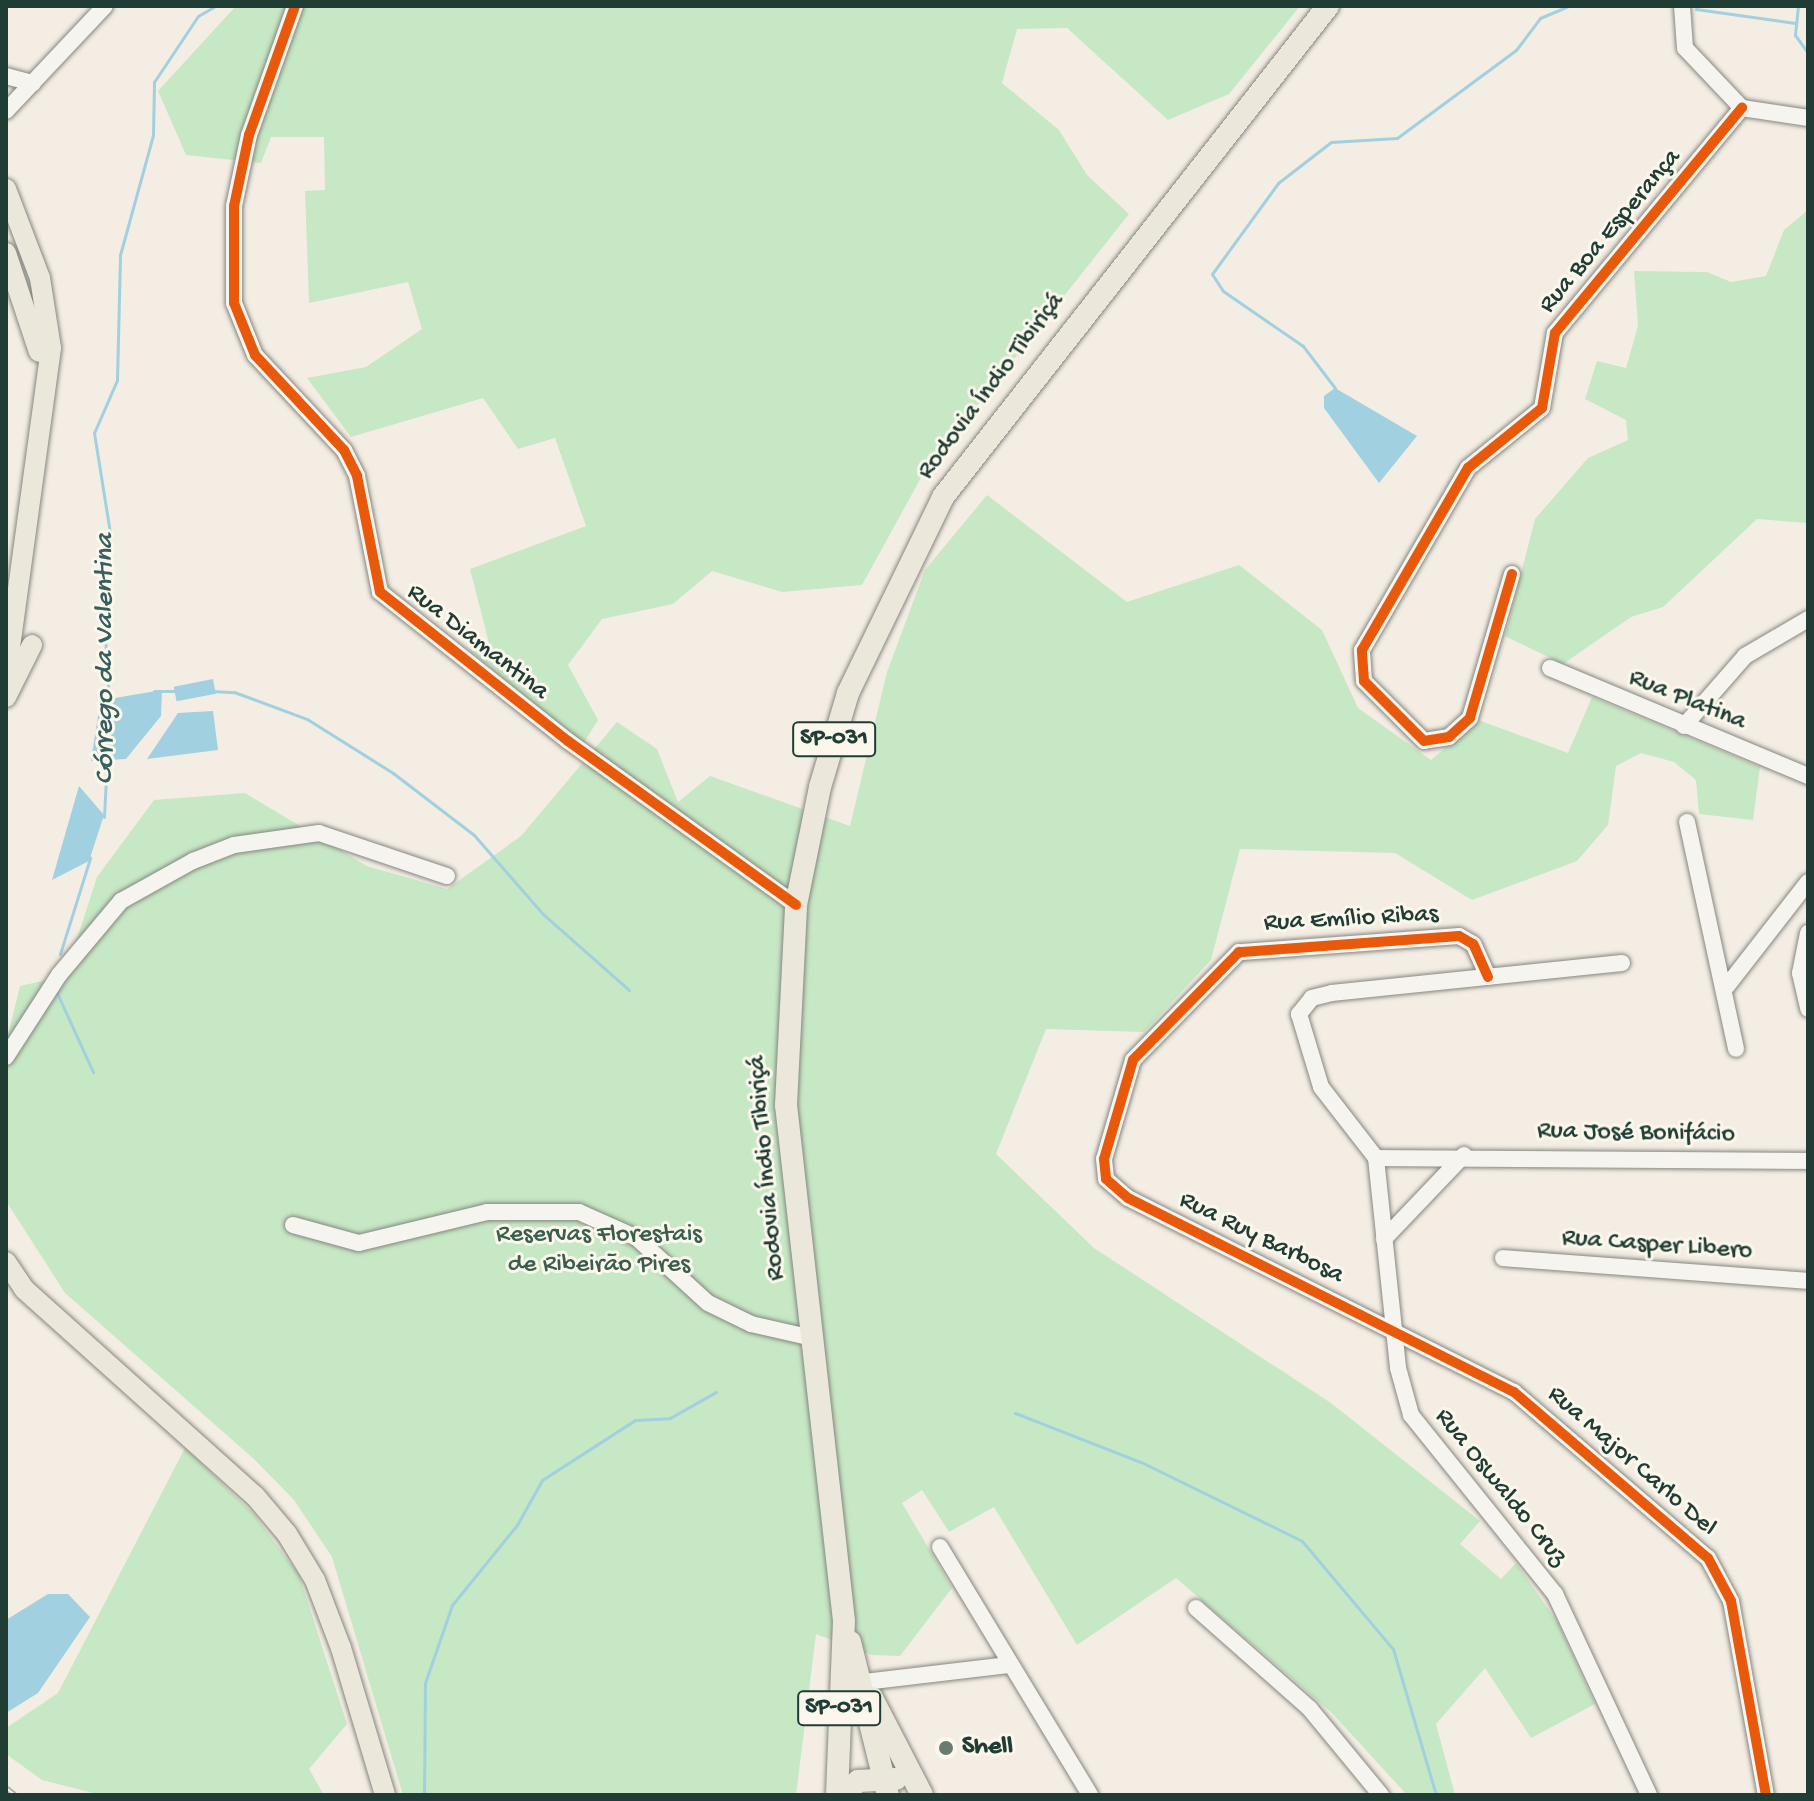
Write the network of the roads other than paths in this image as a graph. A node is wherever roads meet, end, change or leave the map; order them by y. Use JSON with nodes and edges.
{"nodes":[{"id":1,"x":105,"y":6,"type":"edge"},
{"id":2,"x":295,"y":6,"type":"edge"},
{"id":3,"x":1328,"y":6,"type":"edge"},
{"id":4,"x":1682,"y":6,"type":"edge"},
{"id":5,"x":6,"y":76,"type":"edge"},
{"id":6,"x":33,"y":83,"type":"junction"},
{"id":7,"x":1742,"y":108,"type":"junction"},
{"id":8,"x":7,"y":112,"type":"edge"},
{"id":9,"x":1808,"y":118,"type":"edge"},
{"id":10,"x":6,"y":189,"type":"edge"},
{"id":11,"x":6,"y":253,"type":"edge"},
{"id":12,"x":43,"y":412,"type":"junction"},
{"id":13,"x":1512,"y":574,"type":"dead end"},
{"id":14,"x":1808,"y":619,"type":"edge"},
{"id":15,"x":32,"y":645,"type":"dead end"},
{"id":16,"x":1550,"y":668,"type":"dead end"},
{"id":17,"x":6,"y":677,"type":"edge"},
{"id":18,"x":6,"y":697,"type":"edge"},
{"id":19,"x":1684,"y":726,"type":"junction"},
{"id":20,"x":1808,"y":776,"type":"edge"},
{"id":21,"x":1687,"y":822,"type":"dead end"},
{"id":22,"x":447,"y":876,"type":"dead end"},
{"id":23,"x":1808,"y":882,"type":"edge"},
{"id":24,"x":796,"y":905,"type":"junction"},
{"id":25,"x":1808,"y":933,"type":"edge"},
{"id":26,"x":1622,"y":963,"type":"dead end"},
{"id":27,"x":1488,"y":977,"type":"junction"},
{"id":28,"x":1727,"y":986,"type":"junction"},
{"id":29,"x":1808,"y":1009,"type":"edge"},
{"id":30,"x":1736,"y":1049,"type":"dead end"},
{"id":31,"x":6,"y":1057,"type":"edge"},
{"id":32,"x":1464,"y":1155,"type":"junction"},
{"id":33,"x":1376,"y":1158,"type":"junction"},
{"id":34,"x":1808,"y":1161,"type":"edge"},
{"id":35,"x":1111,"y":1187,"type":"joint"},
{"id":36,"x":293,"y":1225,"type":"dead end"},
{"id":37,"x":1384,"y":1239,"type":"junction"},
{"id":38,"x":1503,"y":1258,"type":"dead end"},
{"id":39,"x":6,"y":1262,"type":"edge"},
{"id":40,"x":1808,"y":1281,"type":"edge"},
{"id":41,"x":1393,"y":1327,"type":"junction"},
{"id":42,"x":812,"y":1338,"type":"junction"},
{"id":43,"x":940,"y":1547,"type":"dead end"},
{"id":44,"x":1196,"y":1608,"type":"dead end"},
{"id":45,"x":844,"y":1621,"type":"junction"},
{"id":46,"x":855,"y":1661,"type":"junction"},
{"id":47,"x":1009,"y":1665,"type":"junction"},
{"id":48,"x":869,"y":1691,"type":"junction"},
{"id":49,"x":886,"y":1789,"type":"edge"},
{"id":50,"x":846,"y":1790,"type":"edge"},
{"id":51,"x":385,"y":1795,"type":"edge"},
{"id":52,"x":921,"y":1795,"type":"edge"},
{"id":53,"x":1090,"y":1795,"type":"edge"},
{"id":54,"x":1381,"y":1795,"type":"edge"},
{"id":55,"x":1649,"y":1795,"type":"edge"},
{"id":56,"x":1766,"y":1795,"type":"edge"}],
"edges":[{"from":1,"to":6,"type":"street"},
{"from":2,"to":24,"type":"street","name":"Rua Diamantina"},
{"from":3,"to":24,"type":"highway","name":"Rodovia Índio Tibiriçá","number":"SP-031"},
{"from":4,"to":7,"type":"street"},
{"from":5,"to":6,"type":"street"},
{"from":6,"to":8,"type":"street"},
{"from":7,"to":9,"type":"street"},
{"from":7,"to":13,"type":"street","name":"Rua Boa Esperança"},
{"from":10,"to":12,"type":"main road"},
{"from":11,"to":12,"type":"main road"},
{"from":12,"to":17,"type":"main road"},
{"from":14,"to":19,"type":"street"},
{"from":15,"to":18,"type":"main road"},
{"from":16,"to":19,"type":"street","name":"Rua Platina"},
{"from":19,"to":20,"type":"street","name":"Rua Platina"},
{"from":21,"to":28,"type":"street"},
{"from":22,"to":31,"type":"street"},
{"from":23,"to":28,"type":"street"},
{"from":24,"to":42,"type":"highway","name":"Rodovia Índio Tibiriçá","number":"SP-031"},
{"from":25,"to":29,"type":"street"},
{"from":26,"to":27,"type":"street"},
{"from":27,"to":33,"type":"street"},
{"from":27,"to":35,"type":"street","name":"Rua Emílio Ribas"},
{"from":28,"to":30,"type":"street"},
{"from":32,"to":33,"type":"street","name":"Rua José Bonifácio"},
{"from":32,"to":34,"type":"street","name":"Rua José Bonifácio"},
{"from":32,"to":37,"type":"street"},
{"from":33,"to":37,"type":"street","name":"Rua Oswaldo Cruz"},
{"from":35,"to":41,"type":"street","name":"Rua Ruy Barbosa"},
{"from":36,"to":42,"type":"street"},
{"from":37,"to":41,"type":"street","name":"Rua Oswaldo Cruz"},
{"from":38,"to":40,"type":"street","name":"Rua Casper Libero"},
{"from":39,"to":51,"type":"main road"},
{"from":41,"to":55,"type":"street","name":"Rua Oswaldo Cruz"},
{"from":41,"to":56,"type":"street","name":"Rua Major Carlo Del"},
{"from":42,"to":45,"type":"highway","name":"Rodovia Índio Tibiriçá","number":"SP-031"},
{"from":43,"to":47,"type":"street"},
{"from":44,"to":54,"type":"street"},
{"from":45,"to":46,"type":"highway","name":"Rodovia Índio Tibiriçá","number":"SP-031"},
{"from":45,"to":50,"type":"highway","name":"Rodovia Índio Tibiriçá","number":"SP-031"},
{"from":46,"to":48,"type":"highway"},
{"from":46,"to":49,"type":"highway","name":"Rodovia Índio Tibiriçá","number":"SP-031"},
{"from":47,"to":48,"type":"street"},
{"from":47,"to":53,"type":"street"},
{"from":48,"to":52,"type":"highway"},
{"from":49,"to":50,"type":"highway"},
{"from":49,"to":52,"type":"highway"}]}
